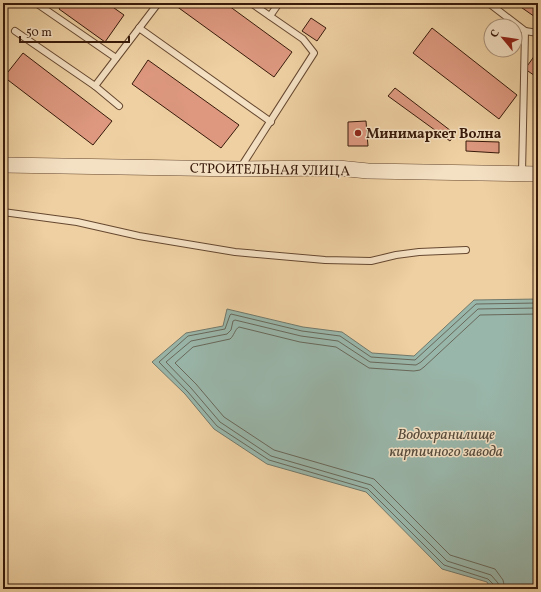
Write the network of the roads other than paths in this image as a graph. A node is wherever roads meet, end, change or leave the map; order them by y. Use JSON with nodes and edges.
{"nodes":[{"id":1,"x":36,"y":3,"type":"edge"},
{"id":2,"x":152,"y":3,"type":"edge"},
{"id":3,"x":251,"y":3,"type":"edge"},
{"id":4,"x":279,"y":3,"type":"edge"},
{"id":5,"x":490,"y":4,"type":"dead end"},
{"id":6,"x":270,"y":16,"type":"junction"},
{"id":7,"x":139,"y":28,"type":"junction"},
{"id":8,"x":15,"y":31,"type":"dead end"},
{"id":9,"x":525,"y":31,"type":"junction"},
{"id":10,"x":538,"y":33,"type":"edge"},
{"id":11,"x":116,"y":58,"type":"junction"},
{"id":12,"x":95,"y":86,"type":"junction"},
{"id":13,"x":120,"y":106,"type":"dead end"},
{"id":14,"x":270,"y":122,"type":"junction"},
{"id":15,"x":3,"y":165,"type":"edge"},
{"id":16,"x":240,"y":169,"type":"junction"},
{"id":17,"x":522,"y":173,"type":"junction"},
{"id":18,"x":538,"y":174,"type":"edge"},
{"id":19,"x":3,"y":212,"type":"edge"},
{"id":20,"x":466,"y":250,"type":"dead end"}],
"edges":[{"from":1,"to":11,"type":"lane"},
{"from":2,"to":7,"type":"lane"},
{"from":3,"to":6,"type":"lane"},
{"from":4,"to":6,"type":"lane"},
{"from":5,"to":9,"type":"lane"},
{"from":6,"to":14,"type":"lane"},
{"from":7,"to":11,"type":"lane"},
{"from":7,"to":14,"type":"lane"},
{"from":8,"to":12,"type":"lane"},
{"from":9,"to":10,"type":"lane"},
{"from":9,"to":17,"type":"lane"},
{"from":11,"to":12,"type":"lane"},
{"from":12,"to":13,"type":"lane"},
{"from":14,"to":16,"type":"lane"},
{"from":15,"to":16,"type":"street","name":"СТРОИТЕЛЬНАЯ УЛИЦА"},
{"from":16,"to":17,"type":"street","name":"СТРОИТЕЛЬНАЯ УЛИЦА"},
{"from":17,"to":18,"type":"street","name":"СТРОИТЕЛЬНАЯ УЛИЦА"},
{"from":19,"to":20,"type":"lane"}]}
